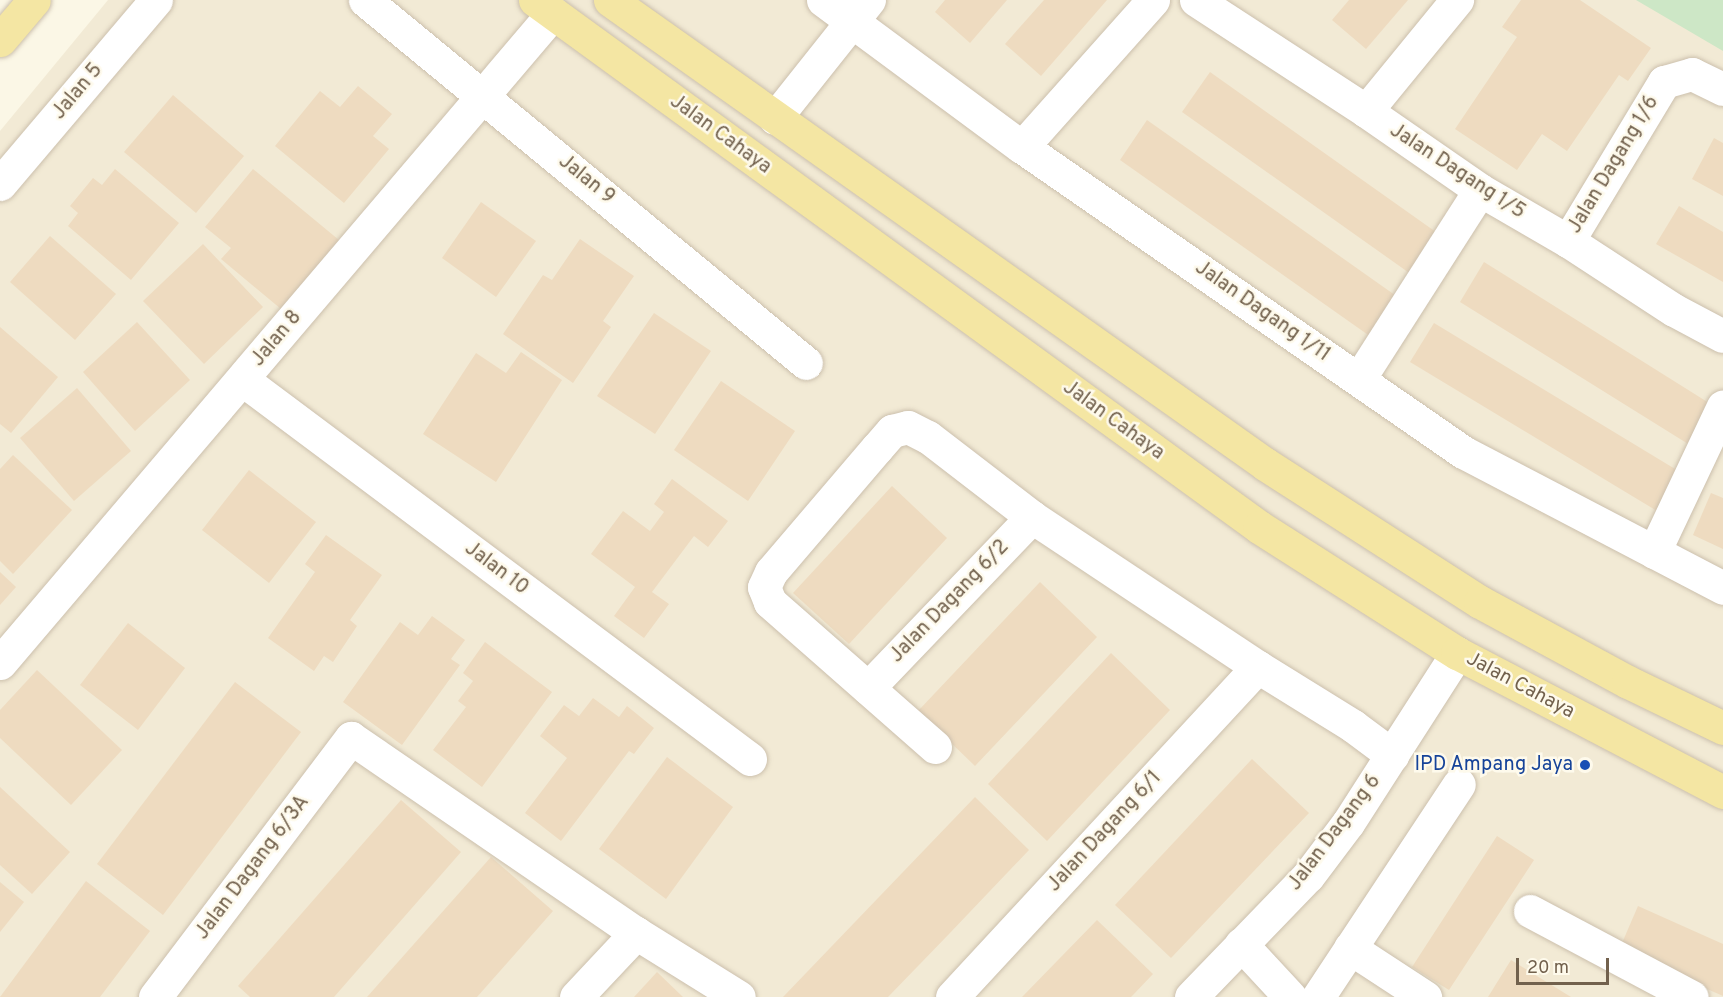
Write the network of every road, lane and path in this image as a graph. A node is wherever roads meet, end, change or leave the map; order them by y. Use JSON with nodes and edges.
{"nodes":[{"id":1,"x":34,"y":0,"type":"edge"},
{"id":2,"x":156,"y":0,"type":"edge"},
{"id":3,"x":365,"y":0,"type":"edge"},
{"id":4,"x":610,"y":0,"type":"edge"},
{"id":5,"x":824,"y":0,"type":"edge"},
{"id":6,"x":1153,"y":0,"type":"edge"},
{"id":7,"x":1196,"y":0,"type":"edge"},
{"id":8,"x":1457,"y":0,"type":"edge"},
{"id":9,"x":544,"y":7,"type":"edge"},
{"id":10,"x":860,"y":10,"type":"edge"},
{"id":11,"x":0,"y":40,"type":"edge"},
{"id":12,"x":1723,"y":89,"type":"edge"},
{"id":13,"x":483,"y":96,"type":"junction"},
{"id":14,"x":1366,"y":111,"type":"junction"},
{"id":15,"x":775,"y":118,"type":"junction"},
{"id":16,"x":1022,"y":147,"type":"junction"},
{"id":17,"x":0,"y":184,"type":"edge"},
{"id":18,"x":1480,"y":190,"type":"junction"},
{"id":19,"x":1568,"y":241,"type":"junction"},
{"id":20,"x":1723,"y":336,"type":"edge"},
{"id":21,"x":806,"y":363,"type":"dead end"},
{"id":22,"x":243,"y":380,"type":"junction"},
{"id":23,"x":1359,"y":380,"type":"junction"},
{"id":24,"x":1723,"y":406,"type":"edge"},
{"id":25,"x":1032,"y":517,"type":"junction"},
{"id":26,"x":1654,"y":552,"type":"junction"},
{"id":27,"x":1723,"y":588,"type":"edge"},
{"id":28,"x":1457,"y":653,"type":"junction"},
{"id":29,"x":0,"y":663,"type":"edge"},
{"id":30,"x":1258,"y":667,"type":"junction"},
{"id":31,"x":868,"y":688,"type":"junction"},
{"id":32,"x":1723,"y":728,"type":"edge"},
{"id":33,"x":935,"y":747,"type":"dead end"},
{"id":34,"x":1392,"y":755,"type":"junction"},
{"id":35,"x":750,"y":759,"type":"dead end"},
{"id":36,"x":1459,"y":784,"type":"dead end"},
{"id":37,"x":1723,"y":792,"type":"edge"},
{"id":38,"x":1530,"y":911,"type":"dead end"},
{"id":39,"x":636,"y":933,"type":"junction"},
{"id":40,"x":1241,"y":944,"type":"junction"},
{"id":41,"x":1350,"y":948,"type":"junction"},
{"id":42,"x":155,"y":997,"type":"edge"},
{"id":43,"x":576,"y":997,"type":"edge"},
{"id":44,"x":739,"y":997,"type":"edge"},
{"id":45,"x":952,"y":997,"type":"edge"},
{"id":46,"x":1191,"y":997,"type":"edge"},
{"id":47,"x":1290,"y":997,"type":"edge"},
{"id":48,"x":1318,"y":997,"type":"edge"},
{"id":49,"x":1425,"y":997,"type":"edge"},
{"id":50,"x":1692,"y":997,"type":"edge"}],
"edges":[{"from":1,"to":11,"type":"main road"},
{"from":2,"to":17,"type":"street","name":"Jalan 5"},
{"from":3,"to":13,"type":"street","name":"Jalan 9"},
{"from":4,"to":15,"type":"main road"},
{"from":5,"to":10,"type":"street","name":"Jalan Dagang 1/11"},
{"from":6,"to":16,"type":"street"},
{"from":7,"to":14,"type":"street","name":"Jalan Dagang 1/5"},
{"from":8,"to":14,"type":"street"},
{"from":9,"to":13,"type":"street","name":"Jalan 8"},
{"from":9,"to":28,"type":"main road","name":"Jalan Cahaya"},
{"from":10,"to":15,"type":"street"},
{"from":10,"to":16,"type":"street","name":"Jalan Dagang 1/11"},
{"from":12,"to":19,"type":"street","name":"Jalan Dagang 1/6"},
{"from":13,"to":21,"type":"street","name":"Jalan 9"},
{"from":13,"to":22,"type":"street","name":"Jalan 8"},
{"from":14,"to":18,"type":"street","name":"Jalan Dagang 1/5"},
{"from":15,"to":32,"type":"main road"},
{"from":16,"to":23,"type":"street","name":"Jalan Dagang 1/11"},
{"from":18,"to":19,"type":"street","name":"Jalan Dagang 1/5"},
{"from":18,"to":23,"type":"street"},
{"from":19,"to":20,"type":"street","name":"Jalan Dagang 1/5"},
{"from":22,"to":29,"type":"street","name":"Jalan 8"},
{"from":22,"to":35,"type":"street","name":"Jalan 10"},
{"from":23,"to":26,"type":"street","name":"Jalan Dagang 1/11"},
{"from":24,"to":26,"type":"street"},
{"from":25,"to":30,"type":"street"},
{"from":25,"to":31,"type":"street","name":"Jalan Dagang 6/2"},
{"from":25,"to":31,"type":"street"},
{"from":26,"to":27,"type":"street","name":"Jalan Dagang 1/11"},
{"from":28,"to":34,"type":"street","name":"Jalan Dagang 6"},
{"from":28,"to":37,"type":"main road","name":"Jalan Cahaya"},
{"from":30,"to":34,"type":"street"},
{"from":30,"to":45,"type":"street","name":"Jalan Dagang 6/1"},
{"from":31,"to":33,"type":"street"},
{"from":34,"to":40,"type":"street","name":"Jalan Dagang 6"},
{"from":36,"to":41,"type":"street"},
{"from":38,"to":50,"type":"street"},
{"from":39,"to":42,"type":"street","name":"Jalan Dagang 6/3A"},
{"from":39,"to":43,"type":"street"},
{"from":39,"to":44,"type":"street"},
{"from":40,"to":46,"type":"street","name":"Jalan Dagang 6"},
{"from":40,"to":47,"type":"street"},
{"from":41,"to":48,"type":"street"},
{"from":41,"to":49,"type":"street"}]}
